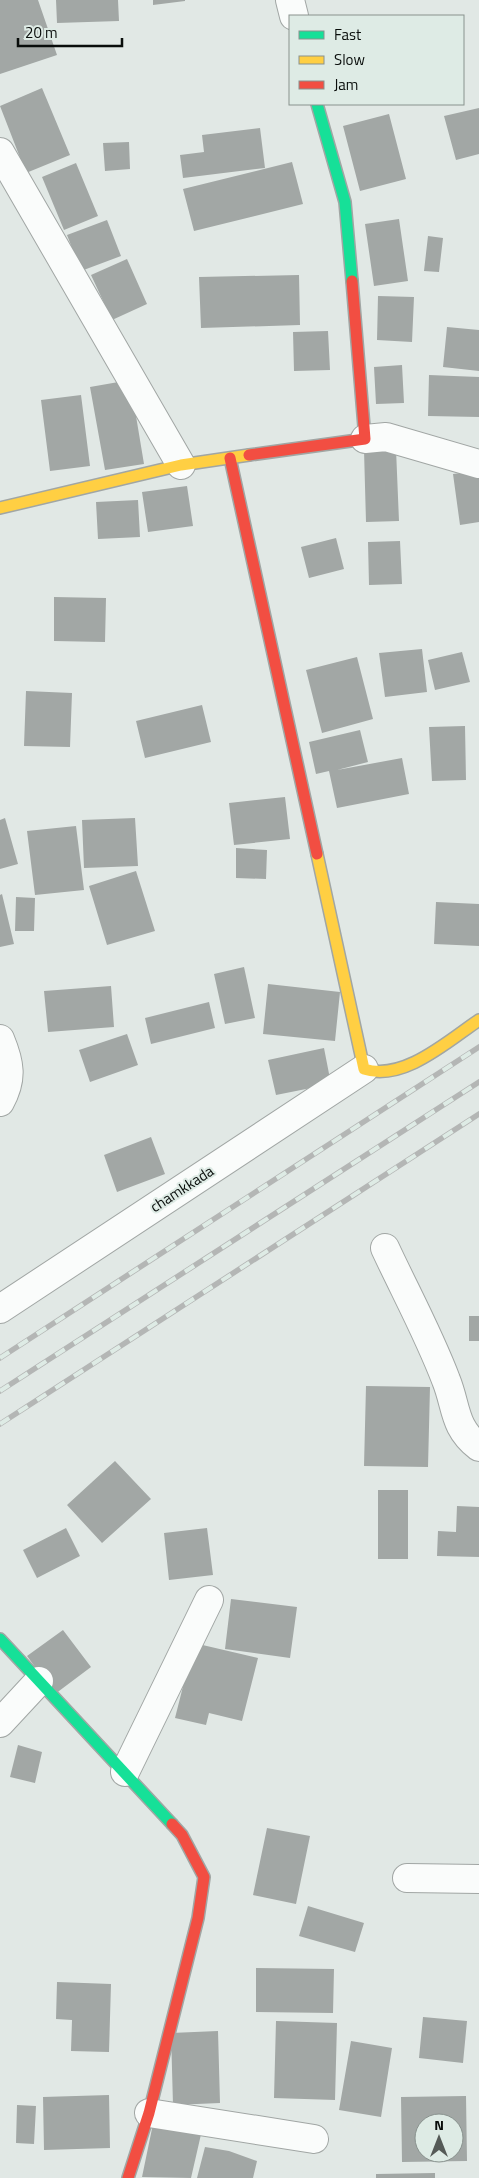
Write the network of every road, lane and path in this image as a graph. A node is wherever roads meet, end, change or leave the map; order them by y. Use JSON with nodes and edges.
{"nodes":[{"id":1,"x":290,"y":0,"type":"edge"},
{"id":2,"x":294,"y":15,"type":"edge"},
{"id":3,"x":317,"y":105,"type":"edge"},
{"id":4,"x":0,"y":152,"type":"edge"},
{"id":5,"x":365,"y":438,"type":"junction"},
{"id":6,"x":230,"y":458,"type":"junction"},
{"id":7,"x":479,"y":464,"type":"edge"},
{"id":8,"x":181,"y":465,"type":"junction"},
{"id":9,"x":0,"y":508,"type":"edge"},
{"id":10,"x":479,"y":1020,"type":"edge"},
{"id":11,"x":0,"y":1040,"type":"edge"},
{"id":12,"x":364,"y":1069,"type":"junction"},
{"id":13,"x":0,"y":1102,"type":"edge"},
{"id":14,"x":385,"y":1248,"type":"dead end"},
{"id":15,"x":0,"y":1308,"type":"edge"},
{"id":16,"x":479,"y":1447,"type":"edge"},
{"id":17,"x":209,"y":1600,"type":"dead end"},
{"id":18,"x":0,"y":1639,"type":"edge"},
{"id":19,"x":39,"y":1681,"type":"junction"},
{"id":20,"x":0,"y":1723,"type":"edge"},
{"id":21,"x":124,"y":1772,"type":"junction"},
{"id":22,"x":407,"y":1878,"type":"dead end"},
{"id":23,"x":479,"y":1879,"type":"edge"},
{"id":24,"x":149,"y":2113,"type":"junction"},
{"id":25,"x":314,"y":2139,"type":"dead end"},
{"id":26,"x":128,"y":2178,"type":"edge"}],
"edges":[{"from":1,"to":2,"type":"street"},
{"from":3,"to":5,"type":"street"},
{"from":4,"to":8,"type":"street"},
{"from":5,"to":6,"type":"street"},
{"from":5,"to":7,"type":"street"},
{"from":6,"to":8,"type":"street"},
{"from":6,"to":12,"type":"street"},
{"from":8,"to":9,"type":"street"},
{"from":10,"to":12,"type":"street"},
{"from":11,"to":13,"type":"street"},
{"from":12,"to":15,"type":"street","name":"chamkkada"},
{"from":14,"to":16,"type":"street"},
{"from":17,"to":21,"type":"street"},
{"from":18,"to":19,"type":"street"},
{"from":19,"to":20,"type":"street"},
{"from":19,"to":21,"type":"street"},
{"from":21,"to":24,"type":"street"},
{"from":22,"to":23,"type":"street"},
{"from":24,"to":25,"type":"street"},
{"from":24,"to":26,"type":"street"}]}
